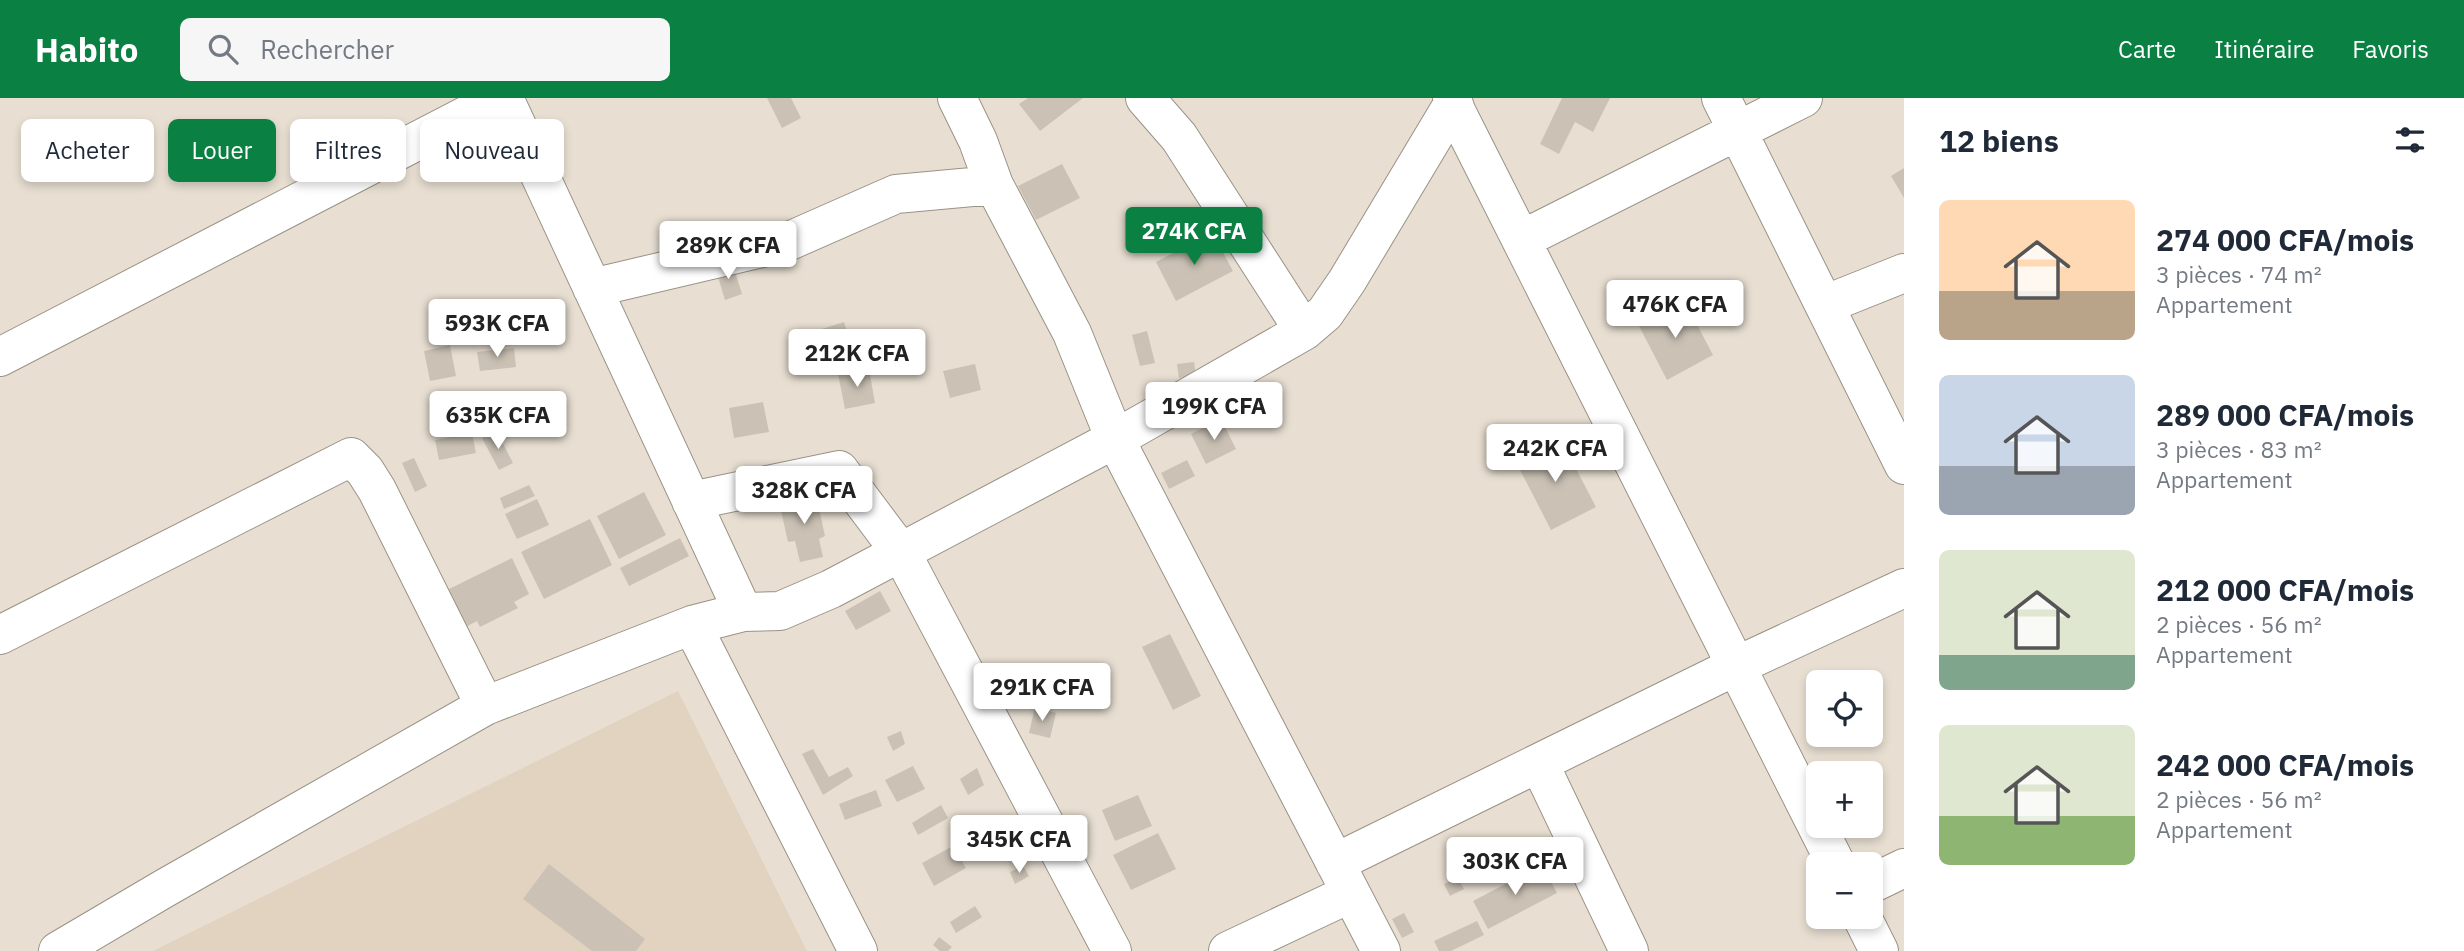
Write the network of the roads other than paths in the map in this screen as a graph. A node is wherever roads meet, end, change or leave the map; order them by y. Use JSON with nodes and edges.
{"nodes":[{"id":1,"x":502,"y":98,"type":"edge"},
{"id":2,"x":957,"y":98,"type":"edge"},
{"id":3,"x":1145,"y":98,"type":"edge"},
{"id":4,"x":1803,"y":98,"type":"edge"},
{"id":5,"x":1452,"y":101,"type":"edge"},
{"id":6,"x":1729,"y":115,"type":"edge"},
{"id":7,"x":994,"y":185,"type":"junction"},
{"id":8,"x":1521,"y":240,"type":"junction"},
{"id":9,"x":1904,"y":273,"type":"edge"},
{"id":10,"x":593,"y":288,"type":"junction"},
{"id":11,"x":1824,"y":305,"type":"junction"},
{"id":12,"x":1304,"y":331,"type":"junction"},
{"id":13,"x":0,"y":358,"type":"edge"},
{"id":14,"x":1115,"y":439,"type":"junction"},
{"id":15,"x":1904,"y":465,"type":"edge"},
{"id":16,"x":691,"y":501,"type":"junction"},
{"id":17,"x":902,"y":554,"type":"junction"},
{"id":18,"x":1904,"y":588,"type":"edge"},
{"id":19,"x":743,"y":612,"type":"junction"},
{"id":20,"x":692,"y":625,"type":"junction"},
{"id":21,"x":0,"y":635,"type":"edge"},
{"id":22,"x":1736,"y":666,"type":"junction"},
{"id":23,"x":485,"y":706,"type":"junction"},
{"id":24,"x":1539,"y":763,"type":"junction"},
{"id":25,"x":1830,"y":852,"type":"edge"},
{"id":26,"x":1904,"y":868,"type":"edge"},
{"id":27,"x":1343,"y":878,"type":"junction"},
{"id":28,"x":1883,"y":878,"type":"edge"},
{"id":29,"x":1868,"y":929,"type":"edge"},
{"id":30,"x":58,"y":951,"type":"edge"},
{"id":31,"x":858,"y":951,"type":"edge"},
{"id":32,"x":1112,"y":951,"type":"edge"},
{"id":33,"x":1228,"y":951,"type":"edge"},
{"id":34,"x":1381,"y":951,"type":"edge"},
{"id":35,"x":1629,"y":951,"type":"edge"},
{"id":36,"x":1879,"y":951,"type":"edge"}],
"edges":[{"from":1,"to":10,"type":"street"},
{"from":1,"to":13,"type":"street"},
{"from":2,"to":7,"type":"street"},
{"from":3,"to":12,"type":"street"},
{"from":4,"to":6,"type":"street"},
{"from":5,"to":8,"type":"street"},
{"from":5,"to":12,"type":"street"},
{"from":6,"to":8,"type":"street"},
{"from":6,"to":11,"type":"street"},
{"from":7,"to":10,"type":"street"},
{"from":7,"to":14,"type":"street"},
{"from":8,"to":22,"type":"street"},
{"from":9,"to":11,"type":"street"},
{"from":10,"to":16,"type":"street"},
{"from":11,"to":15,"type":"street"},
{"from":12,"to":14,"type":"street"},
{"from":14,"to":17,"type":"street"},
{"from":14,"to":27,"type":"street"},
{"from":16,"to":17,"type":"street"},
{"from":16,"to":19,"type":"street"},
{"from":17,"to":19,"type":"street"},
{"from":17,"to":32,"type":"street"},
{"from":18,"to":22,"type":"street"},
{"from":19,"to":20,"type":"street"},
{"from":20,"to":23,"type":"street"},
{"from":20,"to":31,"type":"street"},
{"from":21,"to":23,"type":"street"},
{"from":22,"to":24,"type":"street"},
{"from":22,"to":25,"type":"street"},
{"from":23,"to":30,"type":"street"},
{"from":24,"to":27,"type":"street"},
{"from":24,"to":35,"type":"street"},
{"from":26,"to":28,"type":"street"},
{"from":27,"to":33,"type":"street"},
{"from":27,"to":34,"type":"street"},
{"from":29,"to":36,"type":"street"}]}
